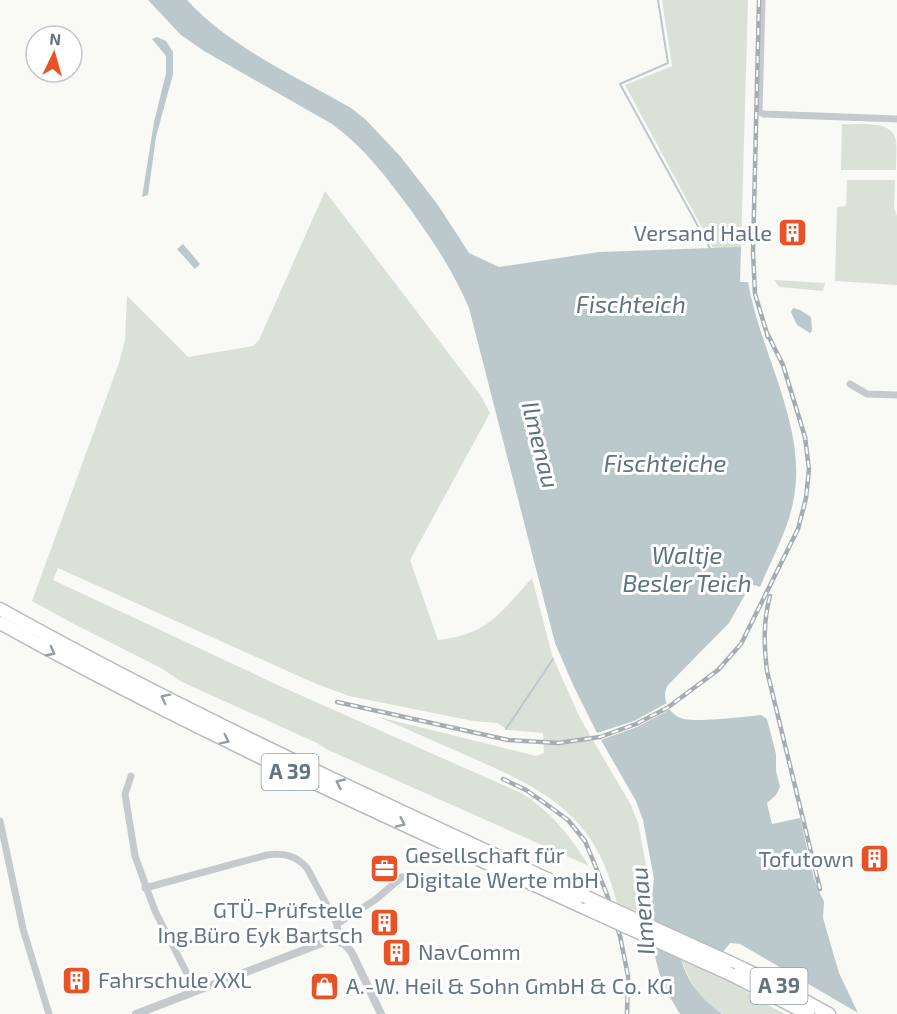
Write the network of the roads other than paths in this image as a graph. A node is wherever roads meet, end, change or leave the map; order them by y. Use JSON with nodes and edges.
{"nodes":[{"id":1,"x":762,"y":0,"type":"edge"},
{"id":2,"x":897,"y":119,"type":"edge"},
{"id":3,"x":850,"y":384,"type":"dead end"},
{"id":4,"x":897,"y":395,"type":"edge"},
{"id":5,"x":0,"y":609,"type":"edge"},
{"id":6,"x":0,"y":624,"type":"edge"},
{"id":7,"x":131,"y":776,"type":"dead end"},
{"id":8,"x":0,"y":821,"type":"edge"},
{"id":9,"x":402,"y":877,"type":"dead end"},
{"id":10,"x":145,"y":888,"type":"junction"},
{"id":11,"x":337,"y":924,"type":"junction"},
{"id":12,"x":339,"y":941,"type":"junction"},
{"id":13,"x":196,"y":991,"type":"junction"},
{"id":14,"x":49,"y":1014,"type":"edge"},
{"id":15,"x":136,"y":1014,"type":"edge"},
{"id":16,"x":381,"y":1014,"type":"edge"},
{"id":17,"x":808,"y":1014,"type":"edge"},
{"id":18,"x":828,"y":1014,"type":"edge"}],
"edges":[{"from":1,"to":2,"type":"street"},
{"from":3,"to":4,"type":"street"},
{"from":18,"to":5,"type":"highway","number":"A 39","one_way":true,"bridge":true},
{"from":6,"to":17,"type":"highway","number":"A 39","one_way":true,"bridge":true},
{"from":7,"to":10,"type":"street"},
{"from":8,"to":14,"type":"street"},
{"from":9,"to":11,"type":"street"},
{"from":10,"to":11,"type":"street"},
{"from":10,"to":13,"type":"street"},
{"from":11,"to":12,"type":"street"},
{"from":12,"to":13,"type":"street"},
{"from":12,"to":16,"type":"street"},
{"from":13,"to":15,"type":"street"}]}
